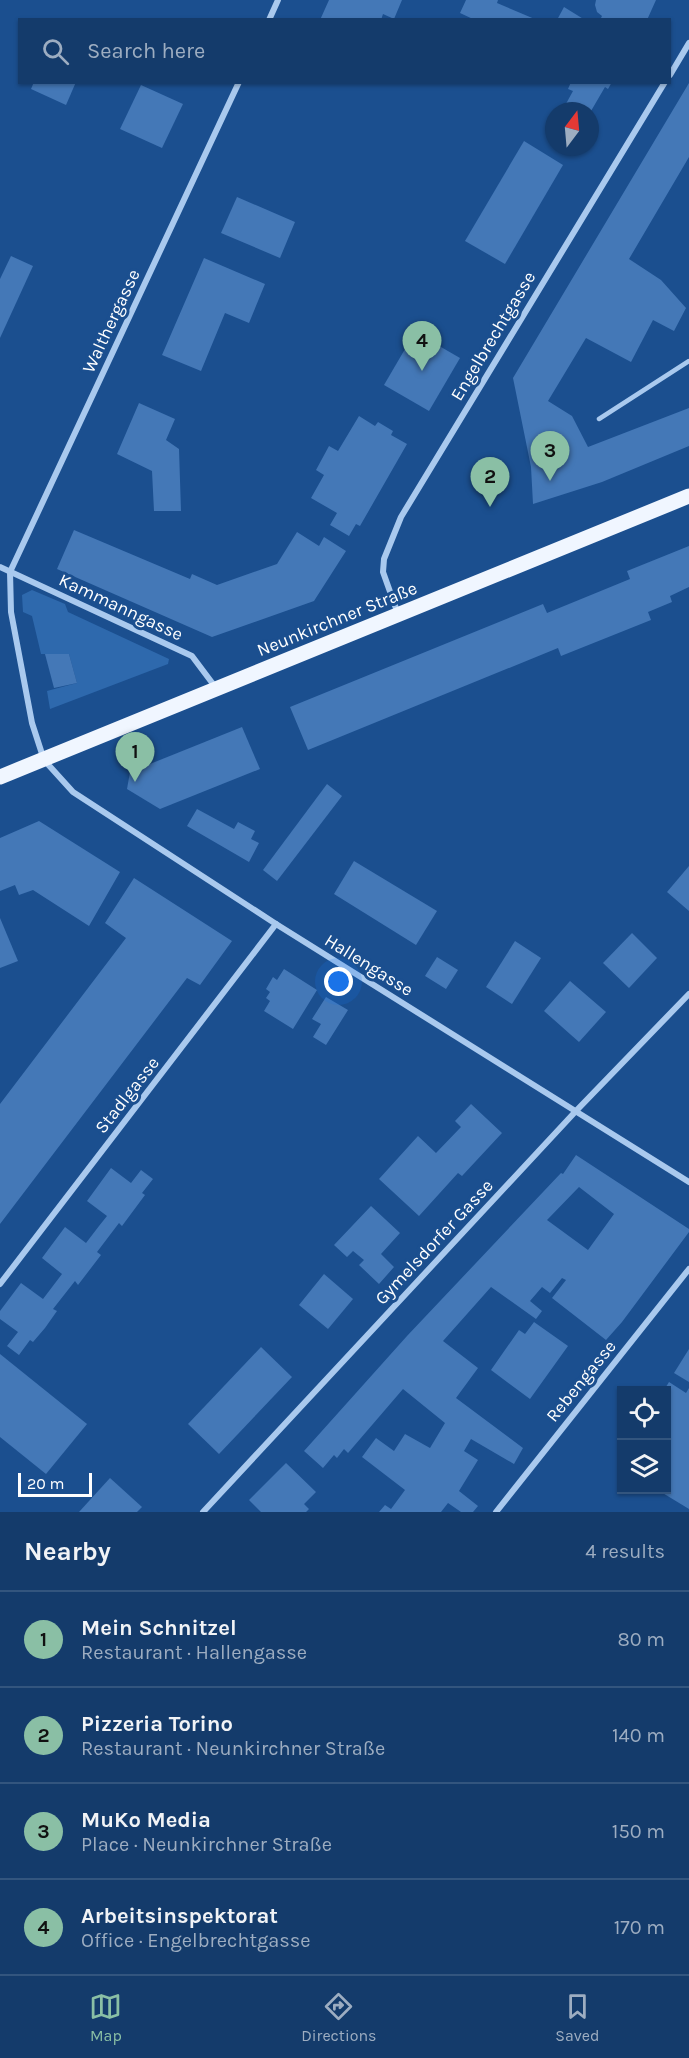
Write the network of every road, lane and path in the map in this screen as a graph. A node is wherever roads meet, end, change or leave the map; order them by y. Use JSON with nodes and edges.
{"nodes":[{"id":1,"x":278,"y":0,"type":"edge"},
{"id":2,"x":270,"y":18,"type":"edge"},
{"id":3,"x":689,"y":43,"type":"edge"},
{"id":4,"x":671,"y":72,"type":"edge"},
{"id":5,"x":239,"y":84,"type":"edge"},
{"id":6,"x":664,"y":84,"type":"edge"},
{"id":7,"x":689,"y":361,"type":"edge"},
{"id":8,"x":599,"y":419,"type":"dead end"},
{"id":9,"x":689,"y":496,"type":"edge"},
{"id":10,"x":0,"y":567,"type":"edge"},
{"id":11,"x":10,"y":573,"type":"junction"},
{"id":12,"x":398,"y":615,"type":"junction"},
{"id":13,"x":217,"y":689,"type":"junction"},
{"id":14,"x":44,"y":760,"type":"junction"},
{"id":15,"x":0,"y":777,"type":"edge"},
{"id":16,"x":276,"y":924,"type":"junction"},
{"id":17,"x":689,"y":994,"type":"edge"},
{"id":18,"x":575,"y":1112,"type":"junction"},
{"id":19,"x":689,"y":1182,"type":"edge"},
{"id":20,"x":689,"y":1269,"type":"edge"},
{"id":21,"x":0,"y":1284,"type":"edge"},
{"id":22,"x":203,"y":1512,"type":"edge"},
{"id":23,"x":496,"y":1512,"type":"edge"}],
"edges":[{"from":1,"to":2,"type":"street"},
{"from":3,"to":4,"type":"street"},
{"from":5,"to":11,"type":"street","name":"Walthergasse"},
{"from":6,"to":12,"type":"street","name":"Engelbrechtgasse"},
{"from":7,"to":8,"type":"lane"},
{"from":9,"to":12,"type":"main road","name":"Neunkirchner Straße"},
{"from":10,"to":11,"type":"street","name":"Kammanngasse"},
{"from":11,"to":13,"type":"street","name":"Kammanngasse"},
{"from":11,"to":14,"type":"street"},
{"from":12,"to":13,"type":"main road","name":"Neunkirchner Straße"},
{"from":13,"to":14,"type":"main road","name":"Neunkirchner Straße"},
{"from":14,"to":15,"type":"main road","name":"Neunkirchner Straße"},
{"from":14,"to":16,"type":"street","name":"Hallengasse"},
{"from":16,"to":18,"type":"street","name":"Hallengasse"},
{"from":16,"to":21,"type":"street","name":"Stadlgasse"},
{"from":17,"to":18,"type":"street","name":"Gymelsdorfer Gasse"},
{"from":18,"to":19,"type":"street","name":"Hallengasse"},
{"from":18,"to":22,"type":"street","name":"Gymelsdorfer Gasse"},
{"from":20,"to":23,"type":"street","name":"Rebengasse"}]}
